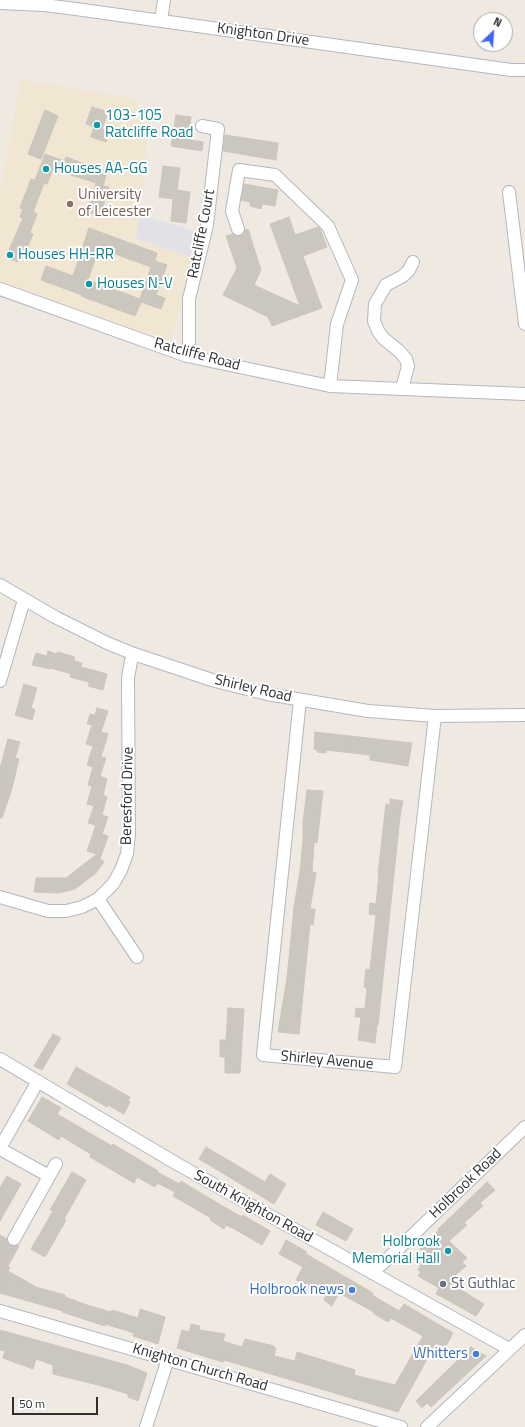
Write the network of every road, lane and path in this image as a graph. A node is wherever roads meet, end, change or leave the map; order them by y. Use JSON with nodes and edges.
{"nodes":[{"id":1,"x":164,"y":0,"type":"edge"},
{"id":2,"x":0,"y":3,"type":"edge"},
{"id":3,"x":161,"y":21,"type":"junction"},
{"id":4,"x":525,"y":70,"type":"edge"},
{"id":5,"x":202,"y":126,"type":"dead end"},
{"id":6,"x":509,"y":192,"type":"dead end"},
{"id":7,"x":238,"y":229,"type":"dead end"},
{"id":8,"x":412,"y":262,"type":"dead end"},
{"id":9,"x":0,"y":289,"type":"edge"},
{"id":10,"x":525,"y":324,"type":"edge"},
{"id":11,"x":187,"y":356,"type":"junction"},
{"id":12,"x":330,"y":386,"type":"junction"},
{"id":13,"x":402,"y":389,"type":"junction"},
{"id":14,"x":525,"y":394,"type":"edge"},
{"id":15,"x":0,"y":585,"type":"edge"},
{"id":16,"x":24,"y":600,"type":"junction"},
{"id":17,"x":134,"y":654,"type":"junction"},
{"id":18,"x":0,"y":682,"type":"edge"},
{"id":19,"x":300,"y":700,"type":"junction"},
{"id":20,"x":525,"y":715,"type":"edge"},
{"id":21,"x":435,"y":716,"type":"junction"},
{"id":22,"x":0,"y":897,"type":"edge"},
{"id":23,"x":98,"y":899,"type":"junction"},
{"id":24,"x":137,"y":956,"type":"dead end"},
{"id":25,"x":0,"y":1060,"type":"edge"},
{"id":26,"x":38,"y":1081,"type":"junction"},
{"id":27,"x":525,"y":1127,"type":"edge"},
{"id":28,"x":0,"y":1149,"type":"edge"},
{"id":29,"x":56,"y":1164,"type":"dead end"},
{"id":30,"x":49,"y":1176,"type":"junction"},
{"id":31,"x":14,"y":1239,"type":"dead end"},
{"id":32,"x":372,"y":1273,"type":"junction"},
{"id":33,"x":0,"y":1311,"type":"edge"},
{"id":34,"x":525,"y":1335,"type":"edge"},
{"id":35,"x":509,"y":1350,"type":"junction"},
{"id":36,"x":168,"y":1359,"type":"junction"},
{"id":37,"x":146,"y":1427,"type":"edge"},
{"id":38,"x":400,"y":1427,"type":"edge"},
{"id":39,"x":429,"y":1427,"type":"edge"}],
"edges":[{"from":1,"to":3,"type":"street"},
{"from":2,"to":3,"type":"street","name":"Knighton Drive"},
{"from":3,"to":4,"type":"street","name":"Knighton Drive"},
{"from":5,"to":11,"type":"street","name":"Ratcliffe Court"},
{"from":6,"to":10,"type":"street"},
{"from":7,"to":12,"type":"street"},
{"from":8,"to":13,"type":"street"},
{"from":9,"to":11,"type":"street","name":"Ratcliffe Road"},
{"from":11,"to":12,"type":"street","name":"Ratcliffe Road"},
{"from":12,"to":13,"type":"street","name":"Ratcliffe Road"},
{"from":13,"to":14,"type":"street","name":"Ratcliffe Road"},
{"from":15,"to":16,"type":"street","name":"Shirley Road"},
{"from":16,"to":17,"type":"street","name":"Shirley Road"},
{"from":16,"to":18,"type":"street"},
{"from":17,"to":19,"type":"street","name":"Shirley Road"},
{"from":17,"to":23,"type":"street","name":"Beresford Drive"},
{"from":19,"to":21,"type":"street","name":"Shirley Road"},
{"from":19,"to":21,"type":"street","name":"Shirley Avenue"},
{"from":20,"to":21,"type":"street","name":"Shirley Road"},
{"from":22,"to":23,"type":"street","name":"Beresford Drive"},
{"from":23,"to":24,"type":"street"},
{"from":25,"to":26,"type":"street","name":"South Knighton Road"},
{"from":26,"to":28,"type":"street"},
{"from":26,"to":32,"type":"street","name":"South Knighton Road"},
{"from":27,"to":32,"type":"street","name":"Holbrook Road"},
{"from":28,"to":30,"type":"street"},
{"from":29,"to":30,"type":"street"},
{"from":30,"to":31,"type":"street"},
{"from":32,"to":35,"type":"street","name":"South Knighton Road"},
{"from":33,"to":36,"type":"street","name":"Knighton Church Road"},
{"from":34,"to":35,"type":"street"},
{"from":35,"to":39,"type":"street"},
{"from":36,"to":37,"type":"street"},
{"from":36,"to":38,"type":"street","name":"Knighton Church Road"}]}
